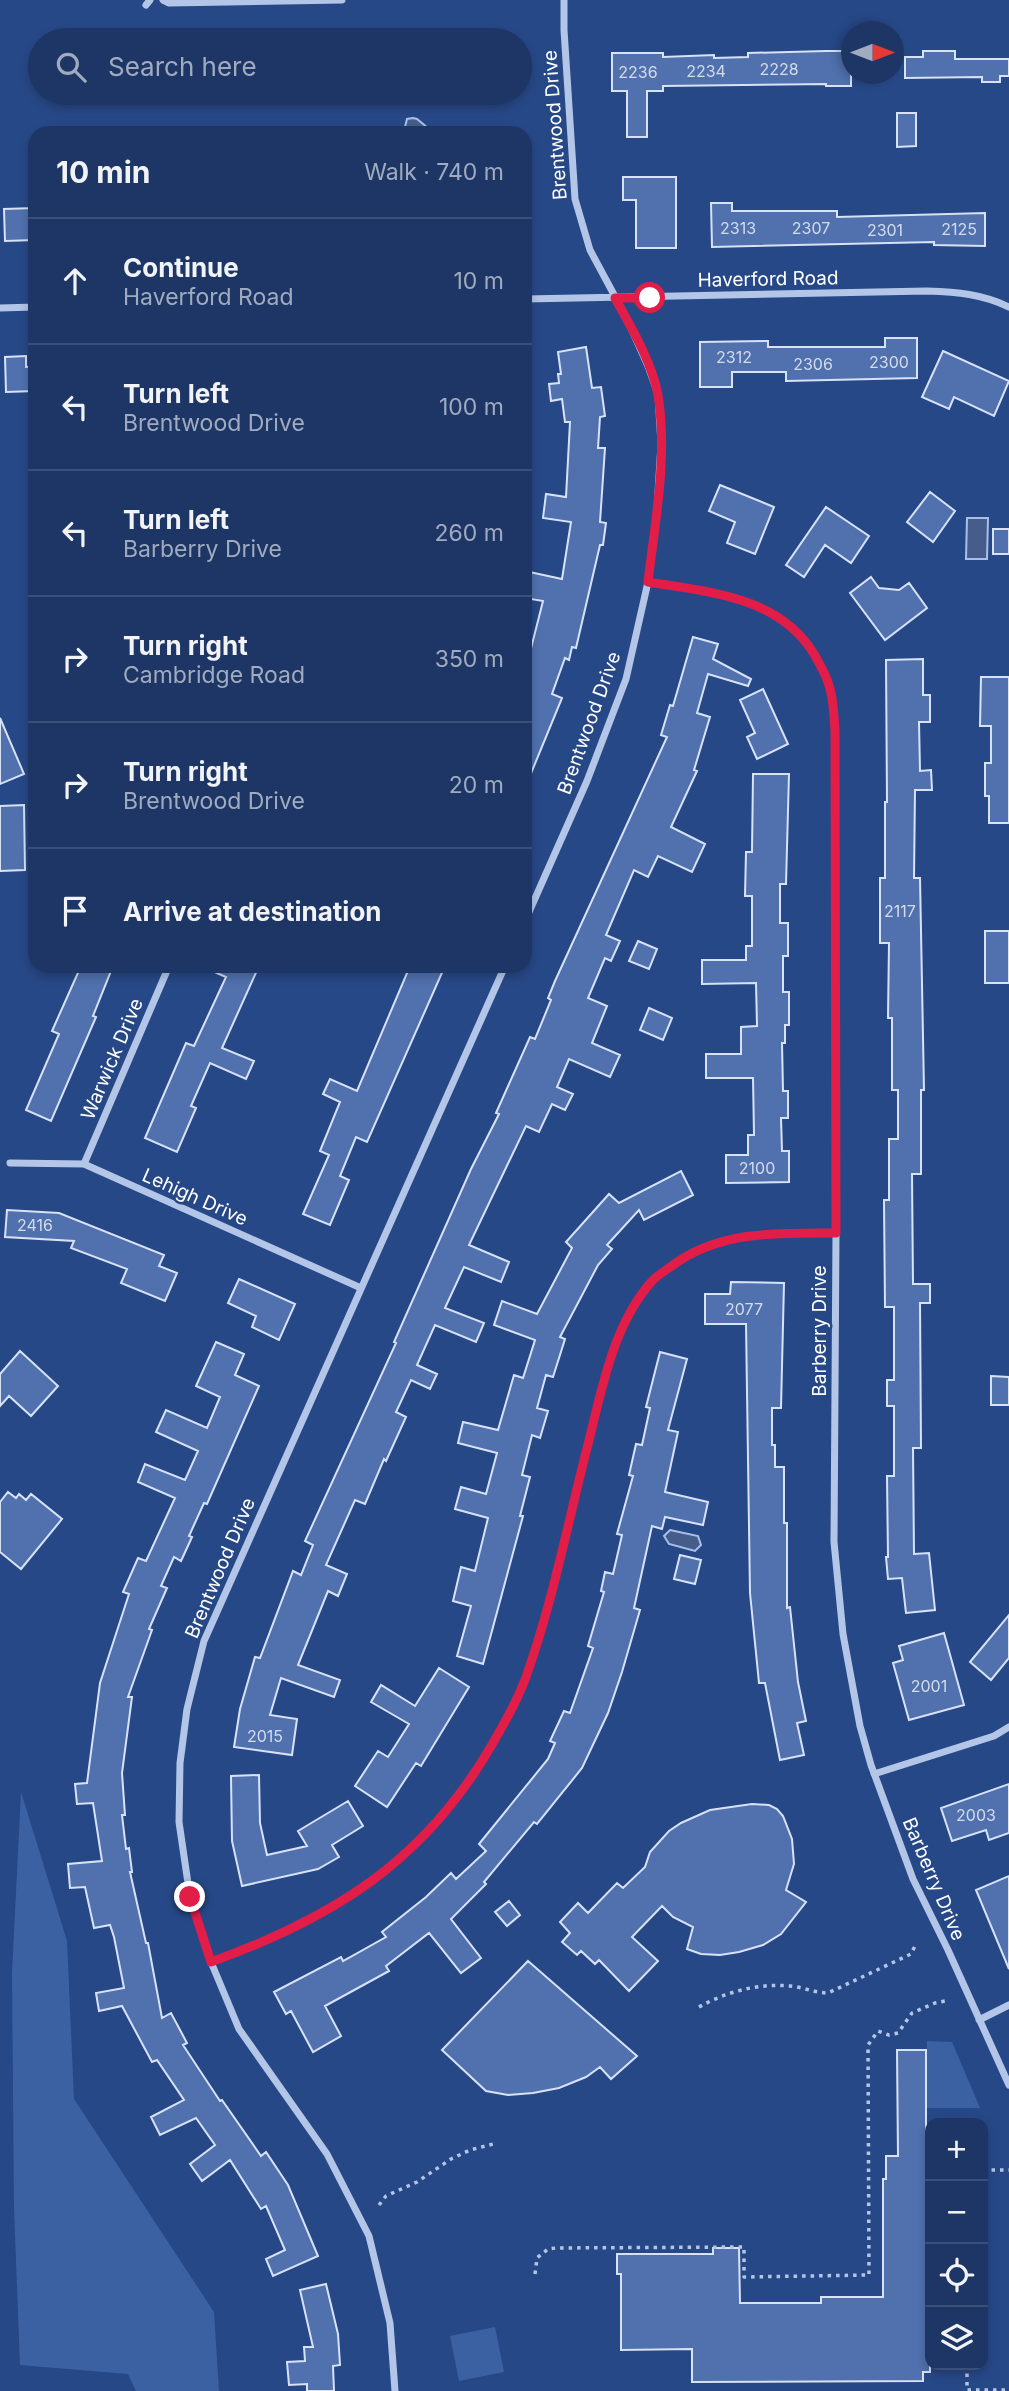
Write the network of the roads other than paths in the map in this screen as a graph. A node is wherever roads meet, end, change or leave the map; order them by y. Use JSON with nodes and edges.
{"nodes":[{"id":1,"x":163,"y":0,"type":"edge"},
{"id":2,"x":342,"y":0,"type":"edge"},
{"id":3,"x":564,"y":0,"type":"edge"},
{"id":4,"x":615,"y":298,"type":"junction"},
{"id":5,"x":532,"y":299,"type":"edge"},
{"id":6,"x":28,"y":307,"type":"edge"},
{"id":7,"x":1009,"y":307,"type":"edge"},
{"id":8,"x":0,"y":308,"type":"edge"},
{"id":9,"x":648,"y":582,"type":"junction"},
{"id":10,"x":532,"y":905,"type":"edge"},
{"id":11,"x":166,"y":973,"type":"edge"},
{"id":12,"x":502,"y":973,"type":"edge"},
{"id":13,"x":10,"y":1163,"type":"dead end"},
{"id":14,"x":84,"y":1164,"type":"junction"},
{"id":15,"x":836,"y":1233,"type":"junction"},
{"id":16,"x":361,"y":1288,"type":"junction"},
{"id":17,"x":1009,"y":1727,"type":"edge"},
{"id":18,"x":874,"y":1774,"type":"junction"},
{"id":19,"x":211,"y":1962,"type":"junction"},
{"id":20,"x":1009,"y":2005,"type":"edge"},
{"id":21,"x":979,"y":2020,"type":"junction"},
{"id":22,"x":1009,"y":2085,"type":"edge"},
{"id":23,"x":395,"y":2391,"type":"edge"}],
"edges":[{"from":1,"to":2,"type":"street"},
{"from":3,"to":4,"type":"street","name":"Brentwood Drive"},
{"from":4,"to":5,"type":"street","name":"Haverford Road"},
{"from":4,"to":7,"type":"street","name":"Haverford Road"},
{"from":4,"to":9,"type":"street","name":"Brentwood Drive"},
{"from":6,"to":8,"type":"street"},
{"from":9,"to":10,"type":"street","name":"Brentwood Drive"},
{"from":9,"to":15,"type":"street","name":"Barberry Drive"},
{"from":11,"to":14,"type":"street","name":"Warwick Drive"},
{"from":12,"to":16,"type":"street","name":"Brentwood Drive"},
{"from":13,"to":14,"type":"street","name":"Lehigh Drive"},
{"from":14,"to":16,"type":"street","name":"Lehigh Drive"},
{"from":15,"to":18,"type":"street","name":"Barberry Drive"},
{"from":15,"to":19,"type":"street"},
{"from":16,"to":19,"type":"street","name":"Brentwood Drive"},
{"from":17,"to":18,"type":"street"},
{"from":18,"to":21,"type":"street","name":"Barberry Drive"},
{"from":19,"to":23,"type":"street","name":"Brentwood Drive"},
{"from":20,"to":21,"type":"street"},
{"from":21,"to":22,"type":"street","name":"Barberry Drive"}]}
